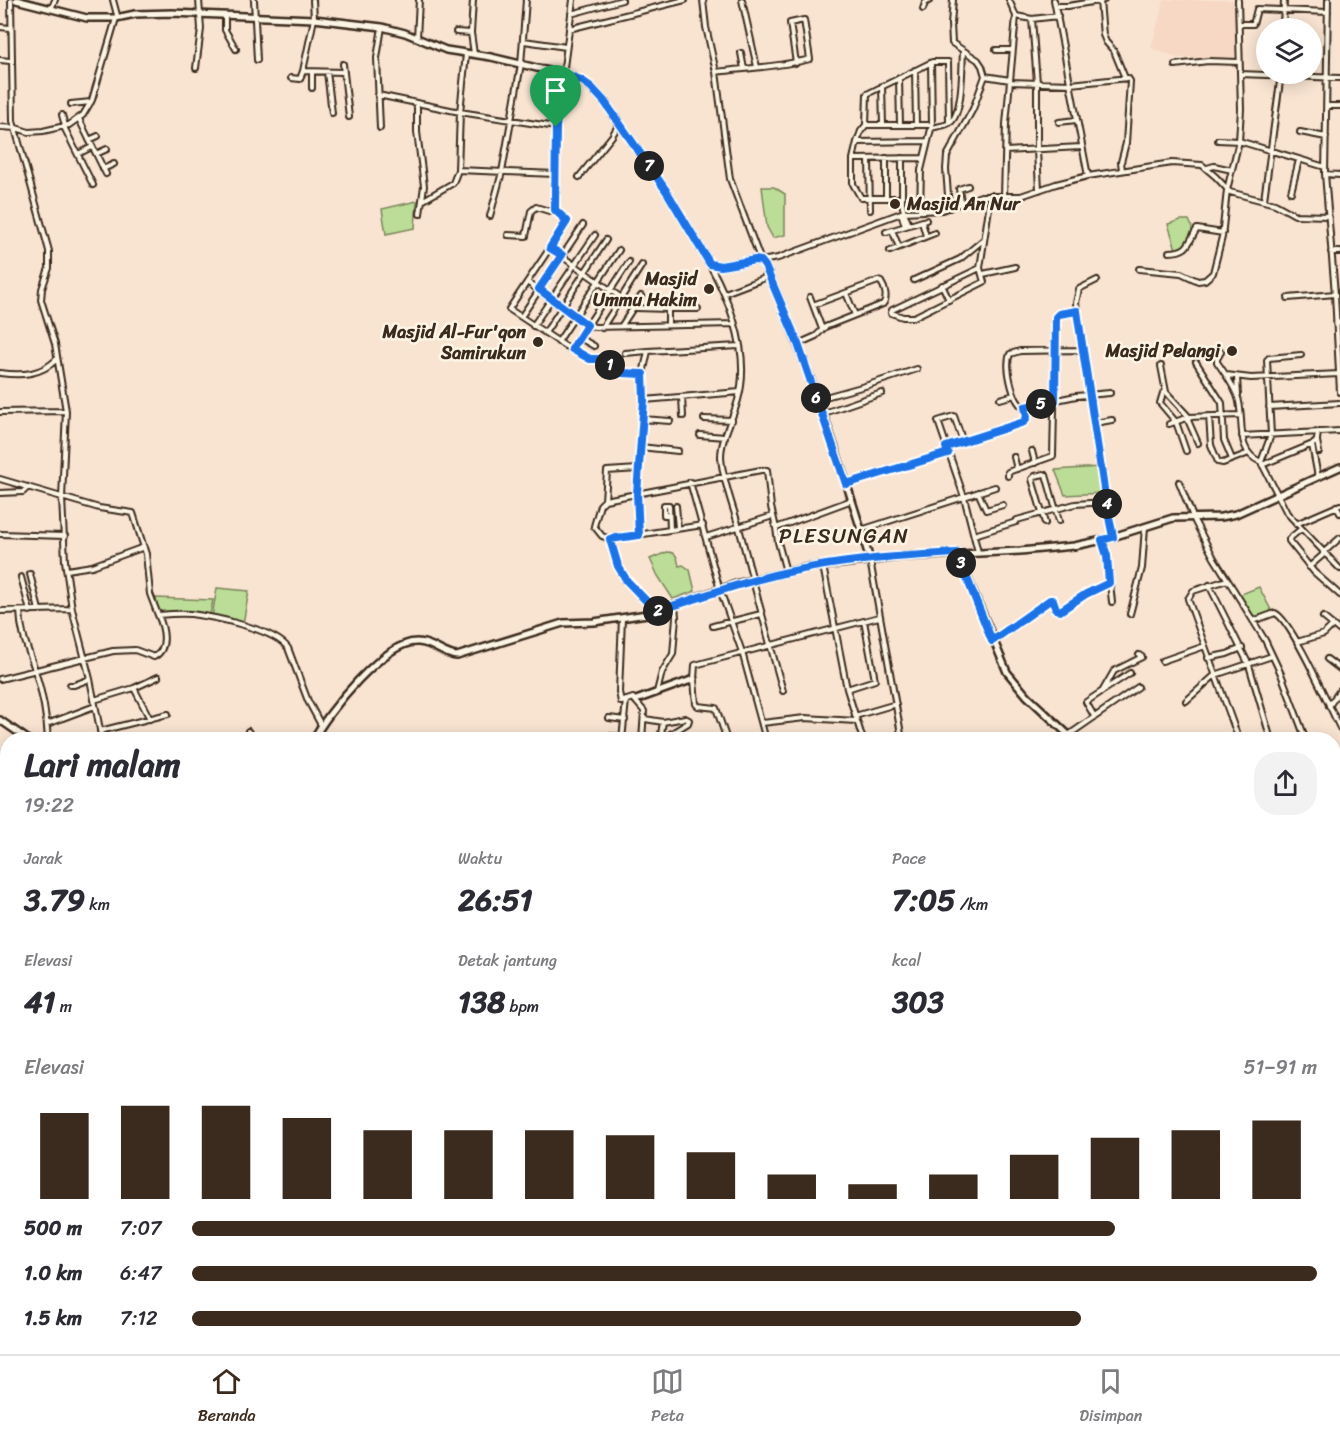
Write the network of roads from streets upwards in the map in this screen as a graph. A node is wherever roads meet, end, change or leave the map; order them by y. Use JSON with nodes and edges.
{"nodes":[{"id":1,"x":11,"y":0,"type":"edge"},
{"id":2,"x":16,"y":0,"type":"edge"},
{"id":3,"x":55,"y":0,"type":"edge"},
{"id":4,"x":113,"y":0,"type":"edge"},
{"id":5,"x":199,"y":0,"type":"edge"},
{"id":6,"x":254,"y":0,"type":"edge"},
{"id":7,"x":313,"y":0,"type":"edge"},
{"id":8,"x":419,"y":0,"type":"edge"},
{"id":9,"x":472,"y":0,"type":"edge"},
{"id":10,"x":526,"y":0,"type":"edge"},
{"id":11,"x":573,"y":0,"type":"edge"},
{"id":12,"x":622,"y":0,"type":"edge"},
{"id":13,"x":685,"y":0,"type":"edge"},
{"id":14,"x":703,"y":0,"type":"edge"},
{"id":15,"x":742,"y":0,"type":"edge"},
{"id":16,"x":930,"y":0,"type":"edge"},
{"id":17,"x":953,"y":0,"type":"edge"},
{"id":18,"x":1008,"y":0,"type":"edge"},
{"id":19,"x":1054,"y":0,"type":"edge"},
{"id":20,"x":1102,"y":0,"type":"edge"},
{"id":21,"x":1238,"y":0,"type":"edge"},
{"id":22,"x":1284,"y":0,"type":"edge"},
{"id":23,"x":1328,"y":0,"type":"edge"},
{"id":24,"x":1056,"y":6,"type":"junction"},
{"id":25,"x":923,"y":9,"type":"dead end"},
{"id":26,"x":50,"y":10,"type":"junction"},
{"id":27,"x":1284,"y":12,"type":"junction"},
{"id":28,"x":1328,"y":12,"type":"junction"},
{"id":29,"x":571,"y":14,"type":"junction"},
{"id":30,"x":199,"y":15,"type":"junction"},
{"id":31,"x":1016,"y":16,"type":"junction"},
{"id":32,"x":1058,"y":16,"type":"junction"},
{"id":33,"x":225,"y":17,"type":"junction"},
{"id":34,"x":256,"y":17,"type":"junction"},
{"id":35,"x":116,"y":18,"type":"junction"},
{"id":36,"x":1284,"y":18,"type":"edge"},
{"id":37,"x":314,"y":19,"type":"junction"},
{"id":38,"x":1032,"y":19,"type":"junction"},
{"id":39,"x":1239,"y":24,"type":"junction"},
{"id":40,"x":0,"y":27,"type":"edge"},
{"id":41,"x":382,"y":27,"type":"junction"},
{"id":42,"x":10,"y":28,"type":"junction"},
{"id":43,"x":569,"y":29,"type":"junction"},
{"id":44,"x":456,"y":32,"type":"dead end"},
{"id":45,"x":471,"y":33,"type":"junction"},
{"id":46,"x":417,"y":38,"type":"junction"},
{"id":47,"x":524,"y":41,"type":"junction"},
{"id":48,"x":566,"y":46,"type":"junction"},
{"id":49,"x":236,"y":49,"type":"dead end"},
{"id":50,"x":996,"y":50,"type":"dead end"},
{"id":51,"x":1011,"y":50,"type":"junction"},
{"id":52,"x":963,"y":51,"type":"junction"},
{"id":53,"x":741,"y":53,"type":"dead end"},
{"id":54,"x":466,"y":54,"type":"junction"},
{"id":55,"x":474,"y":55,"type":"junction"},
{"id":56,"x":0,"y":60,"type":"edge"},
{"id":57,"x":10,"y":60,"type":"junction"},
{"id":58,"x":257,"y":60,"type":"dead end"},
{"id":59,"x":1239,"y":62,"type":"junction"},
{"id":60,"x":796,"y":63,"type":"junction"},
{"id":61,"x":931,"y":63,"type":"junction"},
{"id":62,"x":343,"y":64,"type":"dead end"},
{"id":63,"x":521,"y":64,"type":"junction"},
{"id":64,"x":1175,"y":65,"type":"dead end"},
{"id":65,"x":757,"y":67,"type":"junction"},
{"id":66,"x":196,"y":68,"type":"dead end"},
{"id":67,"x":744,"y":69,"type":"junction"},
{"id":68,"x":915,"y":70,"type":"junction"},
{"id":69,"x":303,"y":71,"type":"junction"},
{"id":70,"x":312,"y":72,"type":"junction"},
{"id":71,"x":327,"y":72,"type":"junction"},
{"id":72,"x":344,"y":72,"type":"junction"},
{"id":73,"x":716,"y":72,"type":"junction"},
{"id":74,"x":562,"y":73,"type":"junction"},
{"id":75,"x":1240,"y":74,"type":"junction"},
{"id":76,"x":1256,"y":74,"type":"edge"},
{"id":77,"x":984,"y":76,"type":"junction"},
{"id":78,"x":291,"y":78,"type":"dead end"},
{"id":79,"x":898,"y":78,"type":"junction"},
{"id":80,"x":1125,"y":78,"type":"junction"},
{"id":81,"x":1322,"y":78,"type":"edge"},
{"id":82,"x":1328,"y":78,"type":"junction"},
{"id":83,"x":1340,"y":78,"type":"edge"},
{"id":84,"x":1010,"y":81,"type":"junction"},
{"id":85,"x":1037,"y":83,"type":"junction"},
{"id":86,"x":1071,"y":84,"type":"junction"},
{"id":87,"x":1280,"y":84,"type":"edge"},
{"id":88,"x":882,"y":86,"type":"junction"},
{"id":89,"x":312,"y":88,"type":"dead end"},
{"id":90,"x":378,"y":95,"type":"junction"},
{"id":91,"x":91,"y":102,"type":"junction"},
{"id":92,"x":71,"y":104,"type":"dead end"},
{"id":93,"x":417,"y":104,"type":"junction"},
{"id":94,"x":1327,"y":106,"type":"junction"},
{"id":95,"x":1340,"y":106,"type":"edge"},
{"id":96,"x":460,"y":112,"type":"junction"},
{"id":97,"x":332,"y":113,"type":"dead end"},
{"id":98,"x":62,"y":115,"type":"dead end"},
{"id":99,"x":349,"y":117,"type":"dead end"},
{"id":100,"x":79,"y":120,"type":"junction"},
{"id":101,"x":510,"y":120,"type":"junction"},
{"id":102,"x":1076,"y":120,"type":"junction"},
{"id":103,"x":1059,"y":122,"type":"dead end"},
{"id":104,"x":949,"y":123,"type":"junction"},
{"id":105,"x":619,"y":124,"type":"junction"},
{"id":106,"x":866,"y":125,"type":"junction"},
{"id":107,"x":883,"y":125,"type":"junction"},
{"id":108,"x":900,"y":125,"type":"junction"},
{"id":109,"x":916,"y":125,"type":"junction"},
{"id":110,"x":65,"y":126,"type":"junction"},
{"id":111,"x":556,"y":127,"type":"junction"},
{"id":112,"x":932,"y":127,"type":"junction"},
{"id":113,"x":0,"y":128,"type":"edge"},
{"id":114,"x":16,"y":128,"type":"junction"},
{"id":115,"x":380,"y":128,"type":"dead end"},
{"id":116,"x":1300,"y":132,"type":"dead end"},
{"id":117,"x":98,"y":136,"type":"dead end"},
{"id":118,"x":1326,"y":137,"type":"junction"},
{"id":119,"x":89,"y":140,"type":"junction"},
{"id":120,"x":1218,"y":140,"type":"dead end"},
{"id":121,"x":928,"y":141,"type":"junction"},
{"id":122,"x":1239,"y":141,"type":"junction"},
{"id":123,"x":857,"y":142,"type":"junction"},
{"id":124,"x":92,"y":147,"type":"junction"},
{"id":125,"x":1081,"y":147,"type":"junction"},
{"id":126,"x":107,"y":149,"type":"dead end"},
{"id":127,"x":1037,"y":150,"type":"junction"},
{"id":128,"x":1271,"y":150,"type":"junction"},
{"id":129,"x":1005,"y":151,"type":"junction"},
{"id":130,"x":78,"y":154,"type":"junction"},
{"id":131,"x":96,"y":154,"type":"junction"},
{"id":132,"x":886,"y":158,"type":"junction"},
{"id":133,"x":902,"y":158,"type":"junction"},
{"id":134,"x":924,"y":158,"type":"junction"},
{"id":135,"x":853,"y":159,"type":"junction"},
{"id":136,"x":869,"y":159,"type":"junction"},
{"id":137,"x":1299,"y":160,"type":"junction"},
{"id":138,"x":114,"y":164,"type":"dead end"},
{"id":139,"x":1207,"y":168,"type":"junction"},
{"id":140,"x":1325,"y":168,"type":"junction"},
{"id":141,"x":103,"y":169,"type":"junction"},
{"id":142,"x":459,"y":170,"type":"junction"},
{"id":143,"x":1122,"y":170,"type":"junction"},
{"id":144,"x":1232,"y":170,"type":"junction"},
{"id":145,"x":502,"y":172,"type":"junction"},
{"id":146,"x":106,"y":174,"type":"dead end"},
{"id":147,"x":555,"y":174,"type":"junction"},
{"id":148,"x":1325,"y":174,"type":"junction"},
{"id":149,"x":1340,"y":175,"type":"edge"},
{"id":150,"x":1088,"y":176,"type":"junction"},
{"id":151,"x":579,"y":177,"type":"dead end"},
{"id":152,"x":93,"y":185,"type":"dead end"},
{"id":153,"x":968,"y":186,"type":"dead end"},
{"id":154,"x":1039,"y":190,"type":"junction"},
{"id":155,"x":1227,"y":190,"type":"junction"},
{"id":156,"x":1291,"y":192,"type":"dead end"},
{"id":157,"x":991,"y":195,"type":"junction"},
{"id":158,"x":1004,"y":196,"type":"junction"},
{"id":159,"x":869,"y":198,"type":"junction"},
{"id":160,"x":886,"y":198,"type":"junction"},
{"id":161,"x":902,"y":198,"type":"junction"},
{"id":162,"x":1264,"y":200,"type":"junction"},
{"id":163,"x":422,"y":201,"type":"junction"},
{"id":164,"x":961,"y":202,"type":"junction"},
{"id":165,"x":949,"y":208,"type":"junction"},
{"id":166,"x":555,"y":210,"type":"junction"},
{"id":167,"x":870,"y":210,"type":"dead end"},
{"id":168,"x":920,"y":210,"type":"junction"},
{"id":169,"x":903,"y":212,"type":"junction"},
{"id":170,"x":420,"y":214,"type":"dead end"},
{"id":171,"x":490,"y":216,"type":"dead end"},
{"id":172,"x":1328,"y":216,"type":"junction"},
{"id":173,"x":583,"y":225,"type":"dead end"},
{"id":174,"x":907,"y":226,"type":"junction"},
{"id":175,"x":892,"y":230,"type":"junction"},
{"id":176,"x":886,"y":232,"type":"dead end"},
{"id":177,"x":935,"y":233,"type":"dead end"},
{"id":178,"x":1223,"y":233,"type":"junction"},
{"id":179,"x":508,"y":235,"type":"dead end"},
{"id":180,"x":595,"y":235,"type":"dead end"},
{"id":181,"x":926,"y":236,"type":"junction"},
{"id":182,"x":606,"y":240,"type":"dead end"},
{"id":183,"x":984,"y":240,"type":"junction"},
{"id":184,"x":899,"y":247,"type":"junction"},
{"id":185,"x":550,"y":248,"type":"junction"},
{"id":186,"x":619,"y":250,"type":"dead end"},
{"id":187,"x":890,"y":251,"type":"dead end"},
{"id":188,"x":1169,"y":252,"type":"dead end"},
{"id":189,"x":1331,"y":252,"type":"junction"},
{"id":190,"x":1340,"y":252,"type":"edge"},
{"id":191,"x":562,"y":255,"type":"junction"},
{"id":192,"x":761,"y":261,"type":"junction"},
{"id":193,"x":629,"y":262,"type":"dead end"},
{"id":194,"x":574,"y":264,"type":"junction"},
{"id":195,"x":710,"y":264,"type":"junction"},
{"id":196,"x":642,"y":266,"type":"dead end"},
{"id":197,"x":1015,"y":267,"type":"dead end"},
{"id":198,"x":980,"y":268,"type":"junction"},
{"id":199,"x":1139,"y":269,"type":"dead end"},
{"id":200,"x":586,"y":272,"type":"junction"},
{"id":201,"x":983,"y":274,"type":"junction"},
{"id":202,"x":770,"y":276,"type":"junction"},
{"id":203,"x":914,"y":280,"type":"dead end"},
{"id":204,"x":1097,"y":280,"type":"dead end"},
{"id":205,"x":599,"y":281,"type":"junction"},
{"id":206,"x":527,"y":282,"type":"junction"},
{"id":207,"x":942,"y":285,"type":"junction"},
{"id":208,"x":539,"y":289,"type":"junction"},
{"id":209,"x":610,"y":289,"type":"junction"},
{"id":210,"x":725,"y":293,"type":"junction"},
{"id":211,"x":846,"y":293,"type":"junction"},
{"id":212,"x":1335,"y":294,"type":"junction"},
{"id":213,"x":641,"y":296,"type":"dead end"},
{"id":214,"x":551,"y":297,"type":"junction"},
{"id":215,"x":810,"y":297,"type":"dead end"},
{"id":216,"x":622,"y":298,"type":"junction"},
{"id":217,"x":1288,"y":298,"type":"dead end"},
{"id":218,"x":949,"y":300,"type":"junction"},
{"id":219,"x":562,"y":305,"type":"junction"},
{"id":220,"x":813,"y":305,"type":"junction"},
{"id":221,"x":634,"y":306,"type":"junction"},
{"id":222,"x":668,"y":309,"type":"junction"},
{"id":223,"x":698,"y":309,"type":"dead end"},
{"id":224,"x":1077,"y":311,"type":"junction"},
{"id":225,"x":575,"y":315,"type":"junction"},
{"id":226,"x":855,"y":315,"type":"junction"},
{"id":227,"x":521,"y":317,"type":"junction"},
{"id":228,"x":1338,"y":323,"type":"edge"},
{"id":229,"x":734,"y":324,"type":"junction"},
{"id":230,"x":587,"y":325,"type":"junction"},
{"id":231,"x":668,"y":325,"type":"junction"},
{"id":232,"x":533,"y":326,"type":"junction"},
{"id":233,"x":621,"y":326,"type":"junction"},
{"id":234,"x":602,"y":327,"type":"junction"},
{"id":235,"x":822,"y":329,"type":"junction"},
{"id":236,"x":545,"y":333,"type":"junction"},
{"id":237,"x":578,"y":337,"type":"junction"},
{"id":238,"x":558,"y":342,"type":"junction"},
{"id":239,"x":798,"y":344,"type":"junction"},
{"id":240,"x":594,"y":346,"type":"dead end"},
{"id":241,"x":739,"y":346,"type":"junction"},
{"id":242,"x":572,"y":349,"type":"junction"},
{"id":243,"x":1083,"y":350,"type":"junction"},
{"id":244,"x":648,"y":351,"type":"junction"},
{"id":245,"x":1056,"y":351,"type":"junction"},
{"id":246,"x":1221,"y":352,"type":"dead end"},
{"id":247,"x":624,"y":353,"type":"dead end"},
{"id":248,"x":1302,"y":355,"type":"dead end"},
{"id":249,"x":57,"y":358,"type":"junction"},
{"id":250,"x":1196,"y":362,"type":"dead end"},
{"id":251,"x":1161,"y":366,"type":"dead end"},
{"id":252,"x":917,"y":369,"type":"dead end"},
{"id":253,"x":0,"y":373,"type":"edge"},
{"id":254,"x":643,"y":374,"type":"junction"},
{"id":255,"x":1339,"y":374,"type":"edge"},
{"id":256,"x":1226,"y":375,"type":"junction"},
{"id":257,"x":1237,"y":377,"type":"junction"},
{"id":258,"x":1267,"y":377,"type":"junction"},
{"id":259,"x":740,"y":392,"type":"junction"},
{"id":260,"x":1166,"y":392,"type":"junction"},
{"id":261,"x":1340,"y":392,"type":"edge"},
{"id":262,"x":882,"y":393,"type":"dead end"},
{"id":263,"x":1110,"y":393,"type":"dead end"},
{"id":264,"x":1091,"y":394,"type":"junction"},
{"id":265,"x":1014,"y":395,"type":"junction"},
{"id":266,"x":1238,"y":396,"type":"junction"},
{"id":267,"x":682,"y":397,"type":"junction"},
{"id":268,"x":817,"y":399,"type":"junction"},
{"id":269,"x":1000,"y":399,"type":"dead end"},
{"id":270,"x":644,"y":400,"type":"junction"},
{"id":271,"x":1055,"y":401,"type":"junction"},
{"id":272,"x":1340,"y":403,"type":"edge"},
{"id":273,"x":1269,"y":406,"type":"junction"},
{"id":274,"x":1025,"y":407,"type":"junction"},
{"id":275,"x":66,"y":411,"type":"junction"},
{"id":276,"x":821,"y":411,"type":"junction"},
{"id":277,"x":0,"y":412,"type":"edge"},
{"id":278,"x":1223,"y":415,"type":"junction"},
{"id":279,"x":1240,"y":415,"type":"junction"},
{"id":280,"x":1209,"y":416,"type":"junction"},
{"id":281,"x":683,"y":417,"type":"dead end"},
{"id":282,"x":1188,"y":417,"type":"junction"},
{"id":283,"x":704,"y":418,"type":"dead end"},
{"id":284,"x":642,"y":419,"type":"junction"},
{"id":285,"x":732,"y":420,"type":"junction"},
{"id":286,"x":1112,"y":420,"type":"dead end"},
{"id":287,"x":670,"y":421,"type":"dead end"},
{"id":288,"x":1176,"y":422,"type":"junction"},
{"id":289,"x":1095,"y":423,"type":"junction"},
{"id":290,"x":1169,"y":424,"type":"dead end"},
{"id":291,"x":1340,"y":431,"type":"edge"},
{"id":292,"x":1318,"y":432,"type":"junction"},
{"id":293,"x":700,"y":435,"type":"dead end"},
{"id":294,"x":1270,"y":435,"type":"junction"},
{"id":295,"x":1242,"y":436,"type":"junction"},
{"id":296,"x":725,"y":437,"type":"junction"},
{"id":297,"x":1317,"y":440,"type":"junction"},
{"id":298,"x":963,"y":442,"type":"junction"},
{"id":299,"x":1198,"y":443,"type":"dead end"},
{"id":300,"x":1312,"y":445,"type":"junction"},
{"id":301,"x":640,"y":447,"type":"junction"},
{"id":302,"x":947,"y":450,"type":"junction"},
{"id":303,"x":678,"y":451,"type":"dead end"},
{"id":304,"x":1032,"y":451,"type":"dead end"},
{"id":305,"x":1186,"y":452,"type":"dead end"},
{"id":306,"x":1319,"y":452,"type":"dead end"},
{"id":307,"x":1249,"y":453,"type":"junction"},
{"id":308,"x":1014,"y":457,"type":"dead end"},
{"id":309,"x":1232,"y":459,"type":"junction"},
{"id":310,"x":1035,"y":463,"type":"junction"},
{"id":311,"x":1262,"y":464,"type":"junction"},
{"id":312,"x":1340,"y":466,"type":"edge"},
{"id":313,"x":638,"y":469,"type":"junction"},
{"id":314,"x":1017,"y":469,"type":"junction"},
{"id":315,"x":725,"y":475,"type":"junction"},
{"id":316,"x":1008,"y":476,"type":"dead end"},
{"id":317,"x":1317,"y":477,"type":"junction"},
{"id":318,"x":0,"y":479,"type":"edge"},
{"id":319,"x":690,"y":482,"type":"junction"},
{"id":320,"x":1179,"y":482,"type":"dead end"},
{"id":321,"x":846,"y":484,"type":"junction"},
{"id":322,"x":28,"y":487,"type":"junction"},
{"id":323,"x":995,"y":487,"type":"dead end"},
{"id":324,"x":978,"y":492,"type":"junction"},
{"id":325,"x":0,"y":493,"type":"edge"},
{"id":326,"x":637,"y":493,"type":"junction"},
{"id":327,"x":1278,"y":496,"type":"junction"},
{"id":328,"x":963,"y":497,"type":"junction"},
{"id":329,"x":62,"y":498,"type":"junction"},
{"id":330,"x":604,"y":500,"type":"junction"},
{"id":331,"x":852,"y":500,"type":"junction"},
{"id":332,"x":1106,"y":502,"type":"junction"},
{"id":333,"x":1003,"y":505,"type":"dead end"},
{"id":334,"x":676,"y":506,"type":"dead end"},
{"id":335,"x":1338,"y":506,"type":"edge"},
{"id":336,"x":1056,"y":510,"type":"junction"},
{"id":337,"x":1042,"y":513,"type":"junction"},
{"id":338,"x":1340,"y":513,"type":"edge"},
{"id":339,"x":669,"y":515,"type":"dead end"},
{"id":340,"x":773,"y":516,"type":"junction"},
{"id":341,"x":1194,"y":517,"type":"junction"},
{"id":342,"x":1059,"y":521,"type":"dead end"},
{"id":343,"x":1045,"y":523,"type":"dead end"},
{"id":344,"x":1296,"y":524,"type":"junction"},
{"id":345,"x":703,"y":525,"type":"junction"},
{"id":346,"x":738,"y":527,"type":"junction"},
{"id":347,"x":1145,"y":527,"type":"junction"},
{"id":348,"x":678,"y":528,"type":"junction"},
{"id":349,"x":777,"y":528,"type":"junction"},
{"id":350,"x":669,"y":530,"type":"junction"},
{"id":351,"x":861,"y":530,"type":"junction"},
{"id":352,"x":1300,"y":530,"type":"junction"},
{"id":353,"x":0,"y":534,"type":"edge"},
{"id":354,"x":639,"y":535,"type":"junction"},
{"id":355,"x":974,"y":535,"type":"junction"},
{"id":356,"x":65,"y":536,"type":"junction"},
{"id":357,"x":706,"y":537,"type":"junction"},
{"id":358,"x":1113,"y":537,"type":"junction"},
{"id":359,"x":1340,"y":538,"type":"edge"},
{"id":360,"x":610,"y":539,"type":"junction"},
{"id":361,"x":1102,"y":540,"type":"junction"},
{"id":362,"x":144,"y":548,"type":"junction"},
{"id":363,"x":978,"y":552,"type":"junction"},
{"id":364,"x":957,"y":553,"type":"junction"},
{"id":365,"x":1324,"y":553,"type":"junction"},
{"id":366,"x":870,"y":560,"type":"junction"},
{"id":367,"x":823,"y":566,"type":"junction"},
{"id":368,"x":1310,"y":567,"type":"junction"},
{"id":369,"x":1340,"y":569,"type":"edge"},
{"id":370,"x":67,"y":570,"type":"junction"},
{"id":371,"x":786,"y":572,"type":"junction"},
{"id":372,"x":30,"y":574,"type":"dead end"},
{"id":373,"x":21,"y":577,"type":"dead end"},
{"id":374,"x":752,"y":580,"type":"junction"},
{"id":375,"x":1227,"y":580,"type":"junction"},
{"id":376,"x":1109,"y":583,"type":"junction"},
{"id":377,"x":1209,"y":585,"type":"junction"},
{"id":378,"x":720,"y":590,"type":"junction"},
{"id":379,"x":1340,"y":595,"type":"edge"},
{"id":380,"x":1112,"y":602,"type":"dead end"},
{"id":381,"x":675,"y":605,"type":"junction"},
{"id":382,"x":72,"y":609,"type":"junction"},
{"id":383,"x":39,"y":610,"type":"junction"},
{"id":384,"x":0,"y":611,"type":"edge"},
{"id":385,"x":20,"y":611,"type":"junction"},
{"id":386,"x":30,"y":611,"type":"junction"},
{"id":387,"x":656,"y":611,"type":"junction"},
{"id":388,"x":760,"y":614,"type":"junction"},
{"id":389,"x":1130,"y":614,"type":"dead end"},
{"id":390,"x":158,"y":615,"type":"junction"},
{"id":391,"x":622,"y":617,"type":"junction"},
{"id":392,"x":879,"y":618,"type":"junction"},
{"id":393,"x":1323,"y":618,"type":"dead end"},
{"id":394,"x":864,"y":621,"type":"junction"},
{"id":395,"x":1253,"y":621,"type":"junction"},
{"id":396,"x":731,"y":622,"type":"junction"},
{"id":397,"x":1333,"y":625,"type":"junction"},
{"id":398,"x":713,"y":626,"type":"dead end"},
{"id":399,"x":834,"y":628,"type":"junction"},
{"id":400,"x":1340,"y":631,"type":"edge"},
{"id":401,"x":992,"y":641,"type":"junction"},
{"id":402,"x":1297,"y":642,"type":"junction"},
{"id":403,"x":770,"y":645,"type":"junction"},
{"id":404,"x":1205,"y":646,"type":"junction"},
{"id":405,"x":1242,"y":648,"type":"junction"},
{"id":406,"x":742,"y":652,"type":"junction"},
{"id":407,"x":1139,"y":655,"type":"dead end"},
{"id":408,"x":1272,"y":656,"type":"junction"},
{"id":409,"x":85,"y":657,"type":"junction"},
{"id":410,"x":1208,"y":658,"type":"junction"},
{"id":411,"x":1327,"y":659,"type":"dead end"},
{"id":412,"x":1162,"y":661,"type":"dead end"},
{"id":413,"x":1249,"y":665,"type":"junction"},
{"id":414,"x":1340,"y":669,"type":"edge"},
{"id":415,"x":35,"y":670,"type":"junction"},
{"id":416,"x":1130,"y":673,"type":"dead end"},
{"id":417,"x":1215,"y":675,"type":"junction"},
{"id":418,"x":158,"y":676,"type":"dead end"},
{"id":419,"x":0,"y":678,"type":"edge"},
{"id":420,"x":90,"y":679,"type":"junction"},
{"id":421,"x":694,"y":679,"type":"junction"},
{"id":422,"x":70,"y":685,"type":"dead end"},
{"id":423,"x":1138,"y":687,"type":"dead end"},
{"id":424,"x":134,"y":688,"type":"junction"},
{"id":425,"x":847,"y":689,"type":"junction"},
{"id":426,"x":1103,"y":690,"type":"junction"},
{"id":427,"x":1340,"y":690,"type":"edge"},
{"id":428,"x":783,"y":691,"type":"dead end"},
{"id":429,"x":657,"y":692,"type":"junction"},
{"id":430,"x":94,"y":700,"type":"junction"},
{"id":431,"x":626,"y":700,"type":"junction"},
{"id":432,"x":636,"y":700,"type":"junction"},
{"id":433,"x":1186,"y":701,"type":"dead end"},
{"id":434,"x":896,"y":704,"type":"junction"},
{"id":435,"x":95,"y":706,"type":"junction"},
{"id":436,"x":1329,"y":706,"type":"junction"},
{"id":437,"x":168,"y":714,"type":"dead end"},
{"id":438,"x":1094,"y":716,"type":"junction"},
{"id":439,"x":609,"y":718,"type":"dead end"},
{"id":440,"x":856,"y":718,"type":"junction"},
{"id":441,"x":150,"y":719,"type":"junction"},
{"id":442,"x":645,"y":719,"type":"junction"},
{"id":443,"x":0,"y":720,"type":"edge"},
{"id":444,"x":625,"y":720,"type":"junction"},
{"id":445,"x":663,"y":722,"type":"junction"},
{"id":446,"x":762,"y":723,"type":"junction"},
{"id":447,"x":47,"y":724,"type":"junction"},
{"id":448,"x":321,"y":724,"type":"junction"},
{"id":449,"x":1340,"y":728,"type":"edge"},
{"id":450,"x":100,"y":731,"type":"joint"},
{"id":451,"x":15,"y":732,"type":"edge"},
{"id":452,"x":48,"y":732,"type":"edge"},
{"id":453,"x":317,"y":732,"type":"edge"},
{"id":454,"x":623,"y":732,"type":"edge"},
{"id":455,"x":643,"y":732,"type":"edge"},
{"id":456,"x":661,"y":732,"type":"edge"},
{"id":457,"x":677,"y":732,"type":"edge"},
{"id":458,"x":724,"y":732,"type":"edge"},
{"id":459,"x":764,"y":732,"type":"edge"},
{"id":460,"x":860,"y":732,"type":"edge"},
{"id":461,"x":901,"y":732,"type":"edge"},
{"id":462,"x":1067,"y":732,"type":"edge"},
{"id":463,"x":1073,"y":732,"type":"edge"},
{"id":464,"x":1236,"y":732,"type":"edge"},
{"id":465,"x":1269,"y":732,"type":"edge"},
{"id":466,"x":1303,"y":732,"type":"edge"}],
"edges":[{"from":1,"to":42,"type":"street"},
{"from":2,"to":26,"type":"street"},
{"from":3,"to":26,"type":"street"},
{"from":4,"to":35,"type":"street"},
{"from":5,"to":30,"type":"street"},
{"from":6,"to":34,"type":"street"},
{"from":7,"to":37,"type":"street"},
{"from":8,"to":46,"type":"street"},
{"from":9,"to":45,"type":"street"},
{"from":10,"to":47,"type":"street"},
{"from":11,"to":29,"type":"street"},
{"from":12,"to":29,"type":"street"},
{"from":13,"to":43,"type":"street"},
{"from":14,"to":73,"type":"street"},
{"from":15,"to":65,"type":"street"},
{"from":16,"to":25,"type":"street"},
{"from":17,"to":52,"type":"street"},
{"from":18,"to":31,"type":"street"},
{"from":19,"to":24,"type":"street"},
{"from":20,"to":24,"type":"street"},
{"from":20,"to":80,"type":"street"},
{"from":21,"to":39,"type":"street"},
{"from":22,"to":27,"type":"street"},
{"from":23,"to":28,"type":"street"},
{"from":24,"to":32,"type":"street"},
{"from":26,"to":35,"type":"street"},
{"from":27,"to":28,"type":"street"},
{"from":27,"to":36,"type":"street"},
{"from":27,"to":39,"type":"street"},
{"from":28,"to":82,"type":"street"},
{"from":29,"to":43,"type":"street"},
{"from":30,"to":33,"type":"street"},
{"from":30,"to":35,"type":"street"},
{"from":30,"to":66,"type":"street"},
{"from":31,"to":38,"type":"street"},
{"from":31,"to":51,"type":"street"},
{"from":32,"to":38,"type":"street"},
{"from":32,"to":86,"type":"street"},
{"from":33,"to":34,"type":"street"},
{"from":33,"to":49,"type":"street"},
{"from":34,"to":37,"type":"street"},
{"from":34,"to":58,"type":"street"},
{"from":35,"to":91,"type":"street"},
{"from":37,"to":41,"type":"street"},
{"from":37,"to":69,"type":"street"},
{"from":38,"to":85,"type":"street"},
{"from":39,"to":59,"type":"street"},
{"from":40,"to":42,"type":"street"},
{"from":41,"to":46,"type":"street"},
{"from":41,"to":90,"type":"street"},
{"from":42,"to":57,"type":"street"},
{"from":43,"to":48,"type":"street"},
{"from":44,"to":45,"type":"street"},
{"from":45,"to":55,"type":"street"},
{"from":46,"to":54,"type":"street"},
{"from":47,"to":48,"type":"street"},
{"from":47,"to":63,"type":"street"},
{"from":48,"to":74,"type":"street"},
{"from":50,"to":51,"type":"street"},
{"from":51,"to":84,"type":"street"},
{"from":52,"to":77,"type":"street"},
{"from":52,"to":104,"type":"street"},
{"from":53,"to":67,"type":"street"},
{"from":54,"to":55,"type":"street"},
{"from":54,"to":96,"type":"street"},
{"from":55,"to":63,"type":"street"},
{"from":56,"to":57,"type":"street"},
{"from":57,"to":114,"type":"street"},
{"from":59,"to":64,"type":"street"},
{"from":59,"to":75,"type":"street"},
{"from":60,"to":60,"type":"street"},
{"from":60,"to":65,"type":"street"},
{"from":61,"to":68,"type":"street"},
{"from":61,"to":104,"type":"street"},
{"from":61,"to":112,"type":"street"},
{"from":62,"to":72,"type":"street"},
{"from":63,"to":74,"type":"street"},
{"from":63,"to":101,"type":"street"},
{"from":65,"to":67,"type":"street"},
{"from":67,"to":73,"type":"street"},
{"from":68,"to":79,"type":"street"},
{"from":68,"to":109,"type":"street"},
{"from":69,"to":70,"type":"street"},
{"from":69,"to":78,"type":"street"},
{"from":70,"to":71,"type":"street"},
{"from":70,"to":89,"type":"street"},
{"from":71,"to":72,"type":"street"},
{"from":71,"to":97,"type":"street"},
{"from":72,"to":99,"type":"street"},
{"from":73,"to":192,"type":"street"},
{"from":74,"to":105,"type":"street"},
{"from":74,"to":111,"type":"street"},
{"from":75,"to":76,"type":"street"},
{"from":75,"to":122,"type":"street"},
{"from":77,"to":84,"type":"street"},
{"from":77,"to":165,"type":"street"},
{"from":79,"to":88,"type":"street"},
{"from":79,"to":108,"type":"street"},
{"from":80,"to":86,"type":"street"},
{"from":80,"to":143,"type":"street"},
{"from":81,"to":82,"type":"street"},
{"from":82,"to":83,"type":"street"},
{"from":82,"to":94,"type":"street"},
{"from":84,"to":85,"type":"street"},
{"from":84,"to":129,"type":"street"},
{"from":85,"to":86,"type":"street"},
{"from":85,"to":127,"type":"street"},
{"from":86,"to":102,"type":"street"},
{"from":87,"to":128,"type":"street"},
{"from":88,"to":106,"type":"street"},
{"from":88,"to":107,"type":"street"},
{"from":90,"to":93,"type":"street"},
{"from":90,"to":115,"type":"street"},
{"from":91,"to":92,"type":"street"},
{"from":91,"to":100,"type":"street"},
{"from":93,"to":96,"type":"street"},
{"from":93,"to":163,"type":"street"},
{"from":94,"to":95,"type":"street"},
{"from":94,"to":118,"type":"street"},
{"from":96,"to":101,"type":"street"},
{"from":96,"to":142,"type":"street"},
{"from":98,"to":110,"type":"street"},
{"from":100,"to":110,"type":"street"},
{"from":100,"to":119,"type":"street"},
{"from":101,"to":111,"type":"street"},
{"from":101,"to":145,"type":"street"},
{"from":102,"to":103,"type":"street"},
{"from":102,"to":125,"type":"street"},
{"from":104,"to":112,"type":"street"},
{"from":105,"to":151,"type":"street"},
{"from":105,"to":195,"type":"street"},
{"from":106,"to":107,"type":"street"},
{"from":106,"to":123,"type":"street"},
{"from":107,"to":108,"type":"street"},
{"from":108,"to":109,"type":"street"},
{"from":109,"to":112,"type":"street"},
{"from":110,"to":114,"type":"street"},
{"from":110,"to":130,"type":"street"},
{"from":111,"to":147,"type":"street"},
{"from":112,"to":121,"type":"street"},
{"from":113,"to":114,"type":"street"},
{"from":114,"to":249,"type":"street"},
{"from":116,"to":118,"type":"street"},
{"from":117,"to":119,"type":"street"},
{"from":118,"to":140,"type":"street"},
{"from":119,"to":124,"type":"street"},
{"from":120,"to":122,"type":"street"},
{"from":121,"to":123,"type":"street"},
{"from":121,"to":134,"type":"street"},
{"from":122,"to":128,"type":"street"},
{"from":122,"to":144,"type":"street"},
{"from":123,"to":135,"type":"street"},
{"from":124,"to":130,"type":"street"},
{"from":124,"to":131,"type":"street"},
{"from":125,"to":127,"type":"street"},
{"from":125,"to":150,"type":"street"},
{"from":126,"to":131,"type":"street"},
{"from":127,"to":129,"type":"street"},
{"from":127,"to":154,"type":"street"},
{"from":128,"to":137,"type":"street"},
{"from":128,"to":162,"type":"street"},
{"from":129,"to":158,"type":"street"},
{"from":130,"to":152,"type":"street"},
{"from":131,"to":141,"type":"street"},
{"from":132,"to":133,"type":"street"},
{"from":132,"to":136,"type":"street"},
{"from":132,"to":160,"type":"street"},
{"from":133,"to":134,"type":"street"},
{"from":133,"to":161,"type":"street"},
{"from":134,"to":168,"type":"street"},
{"from":135,"to":136,"type":"street"},
{"from":135,"to":159,"type":"street"},
{"from":136,"to":159,"type":"street"},
{"from":137,"to":140,"type":"street"},
{"from":137,"to":156,"type":"street"},
{"from":138,"to":141,"type":"street"},
{"from":139,"to":143,"type":"street"},
{"from":139,"to":144,"type":"street"},
{"from":139,"to":155,"type":"street"},
{"from":140,"to":148,"type":"street"},
{"from":141,"to":146,"type":"street"},
{"from":142,"to":145,"type":"street"},
{"from":142,"to":163,"type":"street"},
{"from":143,"to":150,"type":"street"},
{"from":144,"to":155,"type":"street"},
{"from":145,"to":147,"type":"street"},
{"from":145,"to":171,"type":"street"},
{"from":147,"to":166,"type":"street"},
{"from":148,"to":149,"type":"street"},
{"from":148,"to":172,"type":"street"},
{"from":150,"to":154,"type":"street"},
{"from":153,"to":164,"type":"street"},
{"from":154,"to":158,"type":"street"},
{"from":155,"to":162,"type":"street"},
{"from":155,"to":178,"type":"street"},
{"from":157,"to":158,"type":"street"},
{"from":157,"to":164,"type":"street"},
{"from":157,"to":183,"type":"street"},
{"from":159,"to":160,"type":"street"},
{"from":159,"to":167,"type":"street"},
{"from":160,"to":161,"type":"street"},
{"from":161,"to":169,"type":"street"},
{"from":162,"to":172,"type":"street"},
{"from":163,"to":170,"type":"street"},
{"from":164,"to":165,"type":"street"},
{"from":165,"to":168,"type":"street"},
{"from":166,"to":179,"type":"street"},
{"from":166,"to":185,"type":"street"},
{"from":168,"to":169,"type":"street"},
{"from":169,"to":174,"type":"street"},
{"from":169,"to":192,"type":"street"},
{"from":172,"to":189,"type":"street"},
{"from":173,"to":191,"type":"street"},
{"from":174,"to":175,"type":"street"},
{"from":174,"to":181,"type":"street"},
{"from":175,"to":176,"type":"street"},
{"from":175,"to":184,"type":"street"},
{"from":177,"to":181,"type":"street"},
{"from":178,"to":188,"type":"street"},
{"from":178,"to":199,"type":"street"},
{"from":180,"to":194,"type":"street"},
{"from":181,"to":184,"type":"street"},
{"from":182,"to":200,"type":"street"},
{"from":183,"to":198,"type":"street"},
{"from":183,"to":203,"type":"street"},
{"from":184,"to":187,"type":"street"},
{"from":185,"to":191,"type":"street"},
{"from":185,"to":206,"type":"street"},
{"from":186,"to":205,"type":"street"},
{"from":189,"to":190,"type":"street"},
{"from":189,"to":212,"type":"street"},
{"from":191,"to":194,"type":"street"},
{"from":191,"to":208,"type":"street"},
{"from":192,"to":195,"type":"street"},
{"from":192,"to":202,"type":"street"},
{"from":193,"to":209,"type":"street"},
{"from":194,"to":200,"type":"street"},
{"from":194,"to":214,"type":"street"},
{"from":195,"to":210,"type":"street"},
{"from":196,"to":216,"type":"street"},
{"from":197,"to":201,"type":"street"},
{"from":198,"to":201,"type":"street"},
{"from":198,"to":207,"type":"street"},
{"from":200,"to":205,"type":"street"},
{"from":200,"to":219,"type":"street"},
{"from":201,"to":218,"type":"street"},
{"from":202,"to":210,"type":"street"},
{"from":202,"to":239,"type":"street"},
{"from":204,"to":224,"type":"street"},
{"from":205,"to":209,"type":"street"},
{"from":205,"to":225,"type":"street"},
{"from":206,"to":208,"type":"street"},
{"from":206,"to":227,"type":"street"},
{"from":207,"to":218,"type":"street"},
{"from":207,"to":218,"type":"street"},
{"from":208,"to":214,"type":"street"},
{"from":208,"to":227,"type":"street"},
{"from":209,"to":216,"type":"street"},
{"from":209,"to":230,"type":"street"},
{"from":210,"to":229,"type":"street"},
{"from":211,"to":220,"type":"street"},
{"from":211,"to":226,"type":"street"},
{"from":211,"to":226,"type":"street"},
{"from":212,"to":217,"type":"street"},
{"from":212,"to":228,"type":"street"},
{"from":213,"to":221,"type":"street"},
{"from":214,"to":219,"type":"street"},
{"from":214,"to":232,"type":"street"},
{"from":215,"to":220,"type":"street"},
{"from":216,"to":221,"type":"street"},
{"from":216,"to":234,"type":"street"},
{"from":219,"to":225,"type":"street"},
{"from":219,"to":236,"type":"street"},
{"from":220,"to":235,"type":"street"},
{"from":221,"to":222,"type":"street"},
{"from":221,"to":233,"type":"street"},
{"from":222,"to":223,"type":"street"},
{"from":222,"to":231,"type":"street"},
{"from":224,"to":243,"type":"street"},
{"from":224,"to":245,"type":"street"},
{"from":225,"to":230,"type":"street"},
{"from":225,"to":238,"type":"street"},
{"from":226,"to":235,"type":"street"},
{"from":227,"to":232,"type":"street"},
{"from":228,"to":255,"type":"street"},
{"from":229,"to":231,"type":"street"},
{"from":229,"to":241,"type":"street"},
{"from":230,"to":234,"type":"street"},
{"from":230,"to":237,"type":"street"},
{"from":231,"to":233,"type":"street"},
{"from":232,"to":236,"type":"street"},
{"from":233,"to":234,"type":"street"},
{"from":235,"to":239,"type":"street"},
{"from":236,"to":238,"type":"street"},
{"from":237,"to":240,"type":"street"},
{"from":237,"to":242,"type":"street"},
{"from":238,"to":242,"type":"street"},
{"from":239,"to":268,"type":"street"},
{"from":241,"to":244,"type":"street"},
{"from":241,"to":259,"type":"street"},
{"from":242,"to":254,"type":"street"},
{"from":243,"to":245,"type":"street"},
{"from":243,"to":264,"type":"street"},
{"from":244,"to":247,"type":"street"},
{"from":244,"to":254,"type":"street"},
{"from":245,"to":265,"type":"street"},
{"from":245,"to":271,"type":"street"},
{"from":246,"to":256,"type":"street"},
{"from":248,"to":258,"type":"street"},
{"from":249,"to":253,"type":"street"},
{"from":249,"to":275,"type":"street"},
{"from":250,"to":278,"type":"street"},
{"from":251,"to":260,"type":"street"},
{"from":252,"to":268,"type":"street"},
{"from":254,"to":270,"type":"street"},
{"from":255,"to":258,"type":"street"},
{"from":255,"to":261,"type":"street"},
{"from":256,"to":257,"type":"street"},
{"from":256,"to":266,"type":"street"},
{"from":257,"to":258,"type":"street"},
{"from":257,"to":266,"type":"street"},
{"from":258,"to":273,"type":"street"},
{"from":259,"to":267,"type":"street"},
{"from":259,"to":285,"type":"street"},
{"from":260,"to":282,"type":"street"},
{"from":260,"to":288,"type":"street"},
{"from":262,"to":276,"type":"street"},
{"from":263,"to":264,"type":"street"},
{"from":264,"to":271,"type":"street"},
{"from":264,"to":289,"type":"street"},
{"from":265,"to":269,"type":"street"},
{"from":265,"to":274,"type":"street"},
{"from":266,"to":279,"type":"street"},
{"from":267,"to":270,"type":"street"},
{"from":267,"to":281,"type":"street"},
{"from":268,"to":276,"type":"street"},
{"from":270,"to":284,"type":"street"},
{"from":271,"to":274,"type":"street"},
{"from":271,"to":310,"type":"street"},
{"from":272,"to":273,"type":"street"},
{"from":273,"to":294,"type":"street"},
{"from":274,"to":298,"type":"street"},
{"from":275,"to":277,"type":"street"},
{"from":275,"to":329,"type":"street"},
{"from":276,"to":321,"type":"street"},
{"from":278,"to":279,"type":"street"},
{"from":278,"to":280,"type":"street"},
{"from":278,"to":309,"type":"street"},
{"from":279,"to":295,"type":"street"},
{"from":280,"to":282,"type":"street"},
{"from":280,"to":309,"type":"street"},
{"from":282,"to":288,"type":"street"},
{"from":282,"to":299,"type":"street"},
{"from":283,"to":285,"type":"street"},
{"from":284,"to":287,"type":"street"},
{"from":284,"to":301,"type":"street"},
{"from":285,"to":296,"type":"street"},
{"from":286,"to":289,"type":"street"},
{"from":288,"to":290,"type":"street"},
{"from":288,"to":305,"type":"street"},
{"from":289,"to":332,"type":"street"},
{"from":291,"to":292,"type":"street"},
{"from":292,"to":294,"type":"street"},
{"from":292,"to":297,"type":"street"},
{"from":293,"to":296,"type":"street"},
{"from":294,"to":295,"type":"street"},
{"from":294,"to":311,"type":"street"},
{"from":295,"to":307,"type":"street"},
{"from":296,"to":315,"type":"street"},
{"from":297,"to":300,"type":"street"},
{"from":297,"to":306,"type":"street"},
{"from":298,"to":302,"type":"street"},
{"from":298,"to":302,"type":"street"},
{"from":300,"to":311,"type":"street"},
{"from":300,"to":317,"type":"street"},
{"from":301,"to":303,"type":"street"},
{"from":301,"to":313,"type":"street"},
{"from":302,"to":321,"type":"street"},
{"from":302,"to":328,"type":"street"},
{"from":304,"to":310,"type":"street"},
{"from":307,"to":309,"type":"street"},
{"from":307,"to":311,"type":"street"},
{"from":308,"to":314,"type":"street"},
{"from":310,"to":314,"type":"street"},
{"from":311,"to":327,"type":"street"},
{"from":312,"to":317,"type":"street"},
{"from":313,"to":326,"type":"street"},
{"from":313,"to":330,"type":"street"},
{"from":314,"to":316,"type":"street"},
{"from":315,"to":319,"type":"street"},
{"from":315,"to":340,"type":"street"},
{"from":315,"to":346,"type":"street"},
{"from":317,"to":327,"type":"street"},
{"from":318,"to":322,"type":"street"},
{"from":319,"to":326,"type":"street"},
{"from":319,"to":345,"type":"street"},
{"from":320,"to":341,"type":"street"},
{"from":321,"to":331,"type":"street"},
{"from":322,"to":325,"type":"street"},
{"from":322,"to":329,"type":"street"},
{"from":323,"to":324,"type":"street"},
{"from":324,"to":328,"type":"street"},
{"from":324,"to":333,"type":"street"},
{"from":326,"to":330,"type":"street"},
{"from":326,"to":354,"type":"street"},
{"from":327,"to":341,"type":"street"},
{"from":327,"to":344,"type":"street"},
{"from":328,"to":351,"type":"street"},
{"from":328,"to":355,"type":"street"},
{"from":329,"to":356,"type":"street"},
{"from":329,"to":362,"type":"street"},
{"from":330,"to":360,"type":"street"},
{"from":331,"to":349,"type":"street"},
{"from":331,"to":351,"type":"street"},
{"from":332,"to":336,"type":"street"},
{"from":332,"to":358,"type":"street"},
{"from":334,"to":348,"type":"street"},
{"from":335,"to":338,"type":"street"},
{"from":335,"to":344,"type":"street"},
{"from":336,"to":337,"type":"street"},
{"from":336,"to":337,"type":"street"},
{"from":336,"to":342,"type":"street"},
{"from":337,"to":343,"type":"street"},
{"from":337,"to":355,"type":"street"},
{"from":339,"to":350,"type":"street"},
{"from":340,"to":346,"type":"street"},
{"from":340,"to":349,"type":"street"},
{"from":341,"to":347,"type":"street"},
{"from":341,"to":375,"type":"street"},
{"from":344,"to":352,"type":"street"},
{"from":345,"to":348,"type":"street"},
{"from":345,"to":357,"type":"street"},
{"from":346,"to":357,"type":"street"},
{"from":346,"to":374,"type":"street"},
{"from":347,"to":358,"type":"street"},
{"from":347,"to":389,"type":"street"},
{"from":348,"to":350,"type":"street"},
{"from":349,"to":371,"type":"street"},
{"from":350,"to":354,"type":"street"},
{"from":351,"to":366,"type":"street"},
{"from":352,"to":365,"type":"street"},
{"from":352,"to":368,"type":"street"},
{"from":353,"to":356,"type":"street"},
{"from":354,"to":360,"type":"street"},
{"from":355,"to":363,"type":"street"},
{"from":356,"to":370,"type":"street"},
{"from":357,"to":378,"type":"street"},
{"from":358,"to":361,"type":"street"},
{"from":359,"to":365,"type":"street"},
{"from":360,"to":387,"type":"street"},
{"from":361,"to":363,"type":"street"},
{"from":361,"to":376,"type":"street"},
{"from":362,"to":370,"type":"street"},
{"from":362,"to":390,"type":"street"},
{"from":363,"to":364,"type":"street"},
{"from":364,"to":366,"type":"street"},
{"from":364,"to":401,"type":"street"},
{"from":365,"to":368,"type":"street"},
{"from":365,"to":369,"type":"street"},
{"from":366,"to":367,"type":"street"},
{"from":366,"to":392,"type":"street"},
{"from":367,"to":371,"type":"street"},
{"from":367,"to":399,"type":"street"},
{"from":368,"to":379,"type":"street"},
{"from":370,"to":382,"type":"street"},
{"from":371,"to":374,"type":"street"},
{"from":372,"to":383,"type":"street"},
{"from":373,"to":386,"type":"street"},
{"from":374,"to":378,"type":"street"},
{"from":374,"to":388,"type":"street"},
{"from":375,"to":377,"type":"street"},
{"from":375,"to":395,"type":"street"},
{"from":376,"to":380,"type":"street"},
{"from":376,"to":401,"type":"street"},
{"from":377,"to":404,"type":"street"},
{"from":377,"to":405,"type":"street"},
{"from":378,"to":381,"type":"street"},
{"from":378,"to":396,"type":"street"},
{"from":381,"to":387,"type":"street"},
{"from":381,"to":429,"type":"street"},
{"from":382,"to":383,"type":"street"},
{"from":382,"to":409,"type":"street"},
{"from":383,"to":386,"type":"street"},
{"from":384,"to":385,"type":"street"},
{"from":385,"to":386,"type":"street"},
{"from":385,"to":415,"type":"street"},
{"from":387,"to":391,"type":"street"},
{"from":388,"to":396,"type":"street"},
{"from":388,"to":403,"type":"street"},
{"from":390,"to":409,"type":"street"},
{"from":390,"to":448,"type":"street"},
{"from":391,"to":431,"type":"street"},
{"from":391,"to":448,"type":"street"},
{"from":392,"to":394,"type":"street"},
{"from":392,"to":434,"type":"street"},
{"from":393,"to":397,"type":"street"},
{"from":394,"to":399,"type":"street"},
{"from":394,"to":425,"type":"street"},
{"from":395,"to":402,"type":"street"},
{"from":395,"to":408,"type":"street"},
{"from":396,"to":398,"type":"street"},
{"from":396,"to":406,"type":"street"},
{"from":397,"to":400,"type":"street"},
{"from":397,"to":402,"type":"street"},
{"from":399,"to":403,"type":"street"},
{"from":399,"to":425,"type":"street"},
{"from":401,"to":462,"type":"street"},
{"from":402,"to":436,"type":"street"},
{"from":403,"to":406,"type":"street"},
{"from":403,"to":428,"type":"street"},
{"from":404,"to":410,"type":"street"},
{"from":404,"to":412,"type":"street"},
{"from":405,"to":410,"type":"street"},
{"from":405,"to":413,"type":"street"},
{"from":406,"to":421,"type":"street"},
{"from":406,"to":446,"type":"street"},
{"from":407,"to":426,"type":"street"},
{"from":408,"to":413,"type":"street"},
{"from":408,"to":466,"type":"street"},
{"from":409,"to":415,"type":"street"},
{"from":409,"to":420,"type":"street"},
{"from":410,"to":417,"type":"street"},
{"from":411,"to":414,"type":"street"},
{"from":413,"to":417,"type":"street"},
{"from":413,"to":465,"type":"street"},
{"from":415,"to":419,"type":"street"},
{"from":415,"to":447,"type":"street"},
{"from":416,"to":426,"type":"street"},
{"from":417,"to":433,"type":"street"},
{"from":417,"to":464,"type":"street"},
{"from":418,"to":424,"type":"street"},
{"from":420,"to":422,"type":"street"},
{"from":420,"to":430,"type":"street"},
{"from":421,"to":429,"type":"street"},
{"from":421,"to":458,"type":"street"},
{"from":423,"to":438,"type":"street"},
{"from":424,"to":430,"type":"street"},
{"from":424,"to":441,"type":"street"},
{"from":425,"to":440,"type":"street"},
{"from":426,"to":438,"type":"street"},
{"from":427,"to":436,"type":"street"},
{"from":429,"to":432,"type":"street"},
{"from":430,"to":435,"type":"street"},
{"from":431,"to":432,"type":"street"},
{"from":431,"to":444,"type":"street"},
{"from":432,"to":442,"type":"street"},
{"from":434,"to":440,"type":"street"},
{"from":434,"to":461,"type":"street"},
{"from":435,"to":447,"type":"street"},
{"from":435,"to":450,"type":"street"},
{"from":436,"to":449,"type":"street"},
{"from":437,"to":441,"type":"street"},
{"from":438,"to":463,"type":"street"},
{"from":439,"to":444,"type":"street"},
{"from":440,"to":446,"type":"street"},
{"from":440,"to":460,"type":"street"},
{"from":441,"to":450,"type":"street"},
{"from":442,"to":445,"type":"street"},
{"from":442,"to":455,"type":"street"},
{"from":443,"to":451,"type":"street"},
{"from":444,"to":454,"type":"street"},
{"from":445,"to":456,"type":"street"},
{"from":445,"to":457,"type":"street"},
{"from":446,"to":459,"type":"street"},
{"from":447,"to":452,"type":"street"},
{"from":448,"to":453,"type":"street"}]}
